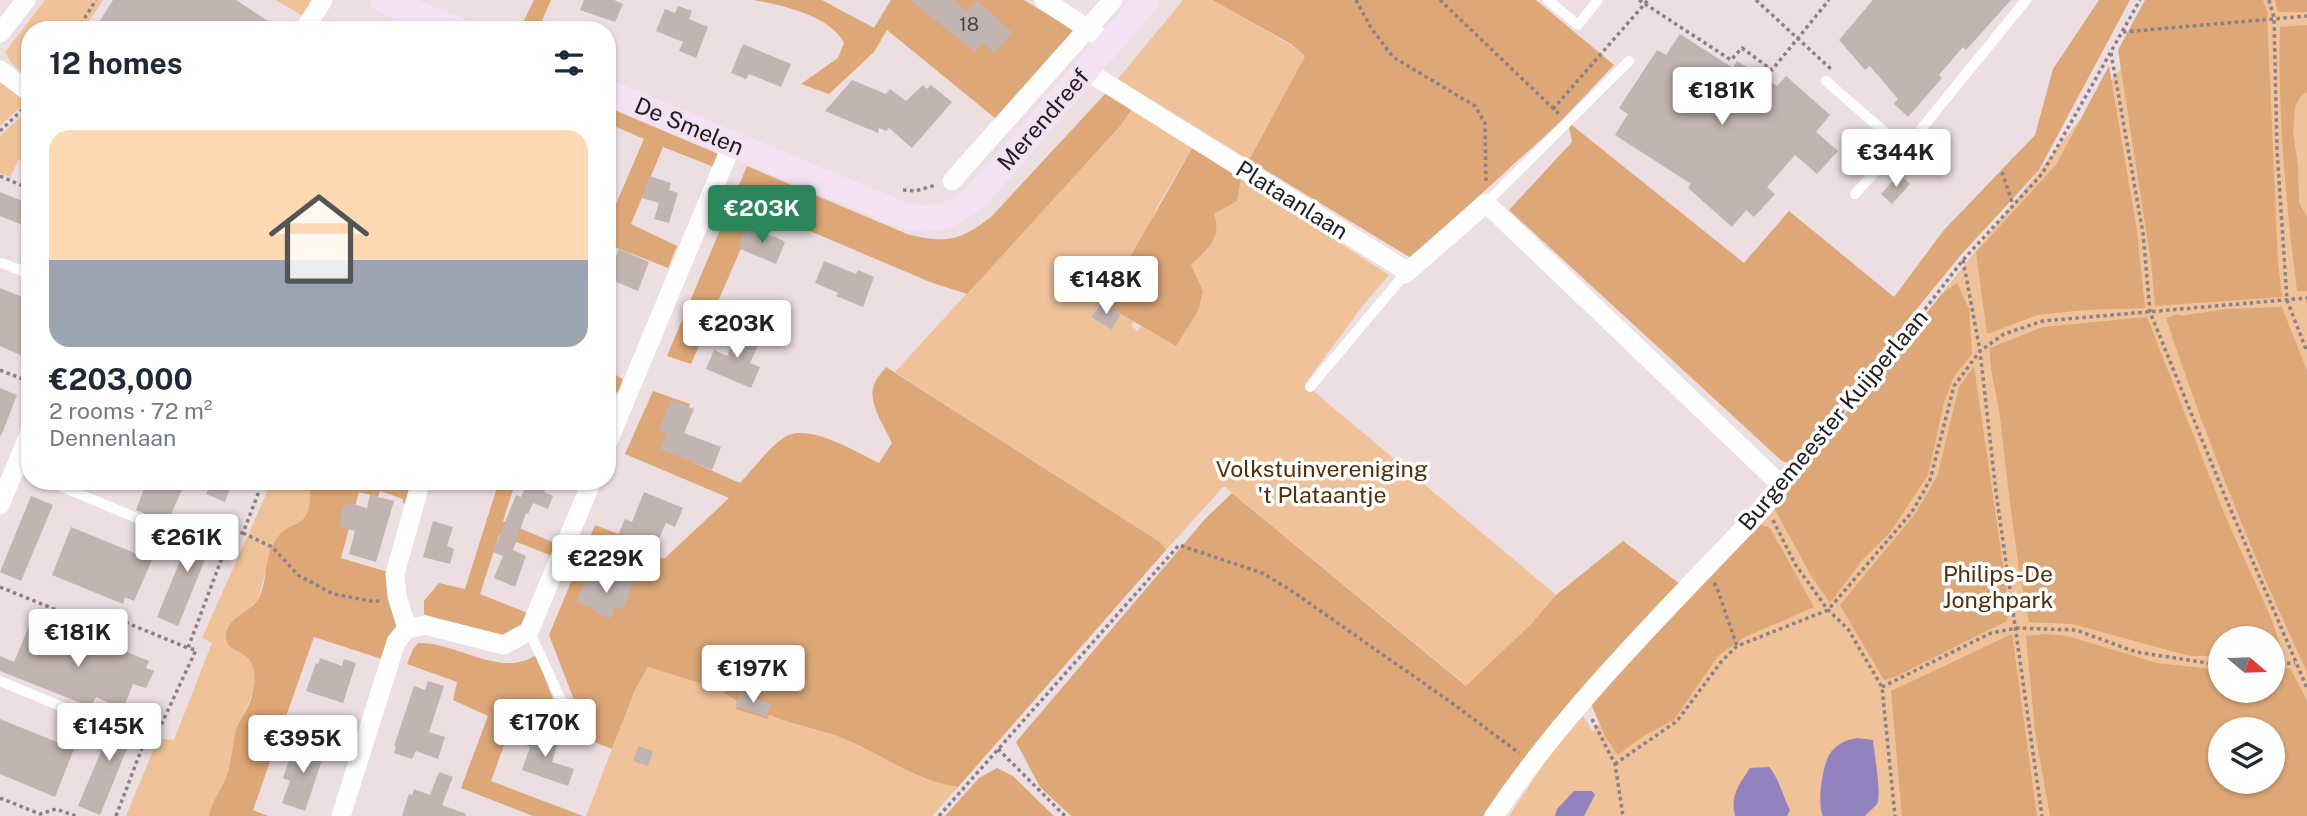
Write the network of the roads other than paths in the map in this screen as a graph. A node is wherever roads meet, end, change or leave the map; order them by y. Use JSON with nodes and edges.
{"nodes":[{"id":1,"x":26,"y":0,"type":"edge"},
{"id":2,"x":323,"y":0,"type":"edge"},
{"id":3,"x":383,"y":0,"type":"edge"},
{"id":4,"x":1044,"y":0,"type":"edge"},
{"id":5,"x":1113,"y":0,"type":"edge"},
{"id":6,"x":1147,"y":0,"type":"edge"},
{"id":7,"x":1548,"y":0,"type":"edge"},
{"id":8,"x":1598,"y":0,"type":"edge"},
{"id":9,"x":2026,"y":0,"type":"edge"},
{"id":10,"x":310,"y":21,"type":"edge"},
{"id":11,"x":429,"y":21,"type":"edge"},
{"id":12,"x":0,"y":33,"type":"edge"},
{"id":13,"x":1098,"y":36,"type":"junction"},
{"id":14,"x":1629,"y":61,"type":"dead end"},
{"id":15,"x":0,"y":70,"type":"edge"},
{"id":16,"x":1085,"y":70,"type":"junction"},
{"id":17,"x":1826,"y":80,"type":"road end"},
{"id":18,"x":21,"y":86,"type":"edge"},
{"id":19,"x":616,"y":96,"type":"edge"},
{"id":20,"x":1905,"y":139,"type":"junction"},
{"id":21,"x":732,"y":145,"type":"junction"},
{"id":22,"x":952,"y":181,"type":"dead end"},
{"id":23,"x":1855,"y":194,"type":"dead end"},
{"id":24,"x":1486,"y":203,"type":"junction"},
{"id":25,"x":928,"y":220,"type":"joint"},
{"id":26,"x":2,"y":263,"type":"dead end"},
{"id":27,"x":21,"y":270,"type":"edge"},
{"id":28,"x":1405,"y":274,"type":"junction"},
{"id":29,"x":1310,"y":387,"type":"dead end"},
{"id":30,"x":616,"y":422,"type":"edge"},
{"id":31,"x":21,"y":471,"type":"edge"},
{"id":32,"x":70,"y":490,"type":"edge"},
{"id":33,"x":418,"y":490,"type":"edge"},
{"id":34,"x":588,"y":490,"type":"edge"},
{"id":35,"x":2,"y":495,"type":"edge"},
{"id":36,"x":144,"y":521,"type":"dead end"},
{"id":37,"x":407,"y":629,"type":"junction"},
{"id":38,"x":529,"y":631,"type":"junction"},
{"id":39,"x":0,"y":681,"type":"edge"},
{"id":40,"x":70,"y":710,"type":"dead end"},
{"id":41,"x":559,"y":716,"type":"dead end"},
{"id":42,"x":341,"y":816,"type":"edge"},
{"id":43,"x":1494,"y":816,"type":"edge"}],
"edges":[{"from":1,"to":12,"type":"street"},
{"from":2,"to":10,"type":"street"},
{"from":3,"to":11,"type":"street"},
{"from":4,"to":13,"type":"street"},
{"from":5,"to":13,"type":"street","name":"Merendreef"},
{"from":6,"to":13,"type":"street","name":"Merendreef"},
{"from":7,"to":8,"type":"lane"},
{"from":9,"to":20,"type":"lane"},
{"from":13,"to":16,"type":"street","name":"Merendreef"},
{"from":13,"to":22,"type":"street","name":"Merendreef"},
{"from":14,"to":24,"type":"lane"},
{"from":15,"to":18,"type":"street"},
{"from":16,"to":25,"type":"street","name":"Merendreef"},
{"from":16,"to":28,"type":"street","name":"Plataanlaan"},
{"from":17,"to":20,"type":"lane"},
{"from":19,"to":21,"type":"street","name":"De Smelen"},
{"from":20,"to":23,"type":"lane"},
{"from":21,"to":25,"type":"street","name":"De Smelen"},
{"from":21,"to":30,"type":"street"},
{"from":24,"to":28,"type":"street"},
{"from":24,"to":43,"type":"street","name":"Burgemeester Kuijperlaan"},
{"from":26,"to":27,"type":"lane"},
{"from":28,"to":29,"type":"lane"},
{"from":31,"to":35,"type":"street"},
{"from":32,"to":36,"type":"lane"},
{"from":33,"to":37,"type":"street"},
{"from":34,"to":38,"type":"street"},
{"from":37,"to":38,"type":"street"},
{"from":37,"to":42,"type":"street"},
{"from":38,"to":41,"type":"lane"},
{"from":39,"to":40,"type":"lane"}]}
